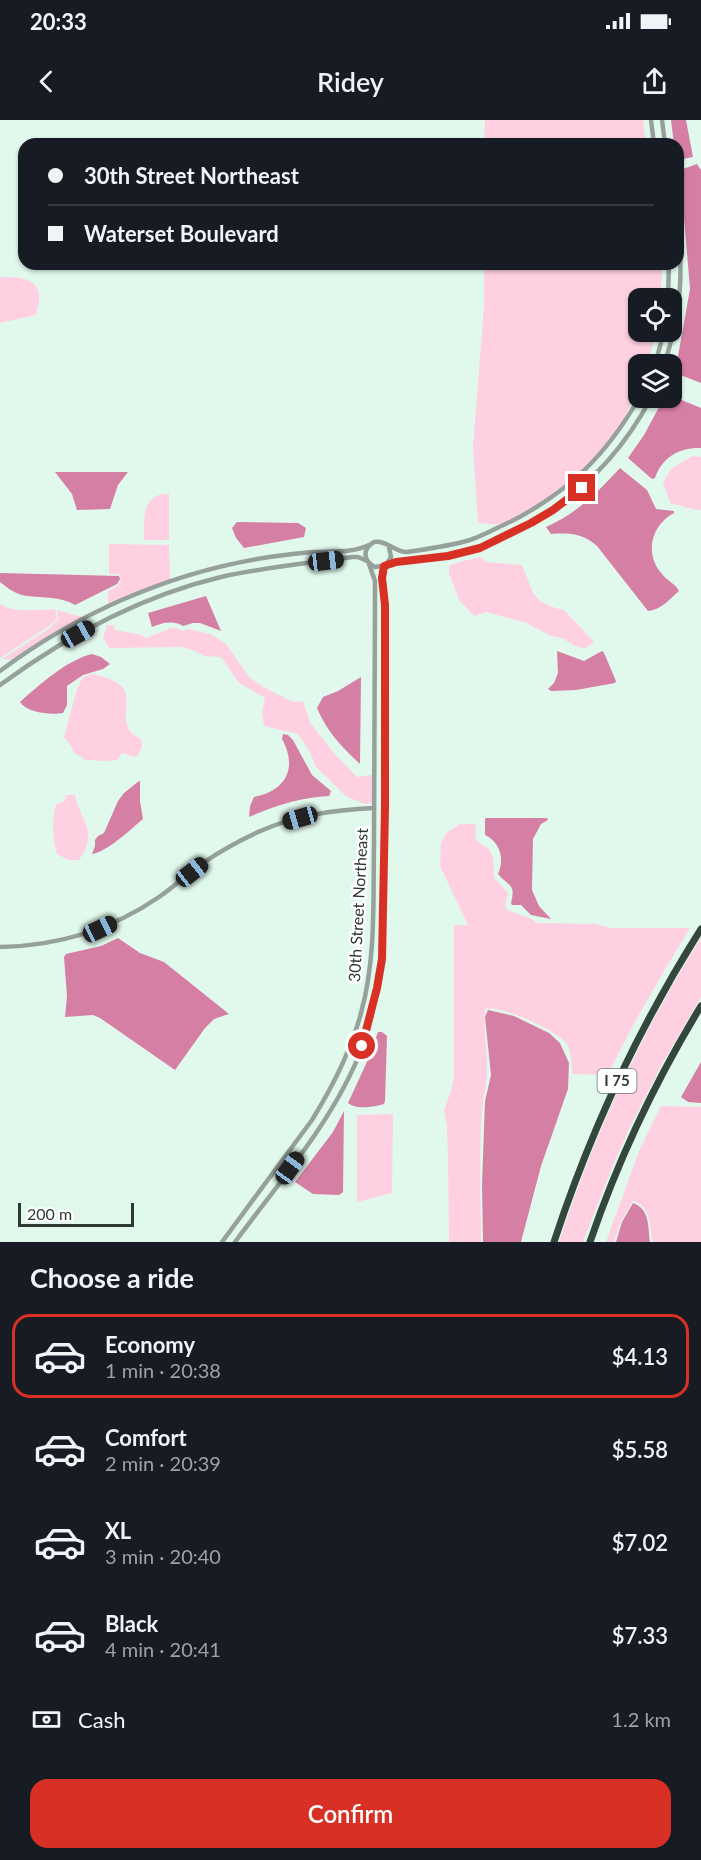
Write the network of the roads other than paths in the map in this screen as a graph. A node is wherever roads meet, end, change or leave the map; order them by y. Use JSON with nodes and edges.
{"nodes":[{"id":1,"x":651,"y":120,"type":"edge"},
{"id":2,"x":662,"y":120,"type":"edge"},
{"id":3,"x":653,"y":138,"type":"edge"},
{"id":4,"x":664,"y":138,"type":"edge"},
{"id":5,"x":669,"y":270,"type":"edge"},
{"id":6,"x":680,"y":270,"type":"edge"},
{"id":7,"x":668,"y":288,"type":"edge"},
{"id":8,"x":667,"y":354,"type":"edge"},
{"id":9,"x":633,"y":408,"type":"edge"},
{"id":10,"x":646,"y":408,"type":"edge"},
{"id":11,"x":369,"y":544,"type":"junction"},
{"id":12,"x":390,"y":547,"type":"junction"},
{"id":13,"x":368,"y":562,"type":"junction"},
{"id":14,"x":386,"y":565,"type":"junction"},
{"id":15,"x":0,"y":671,"type":"edge"},
{"id":16,"x":0,"y":685,"type":"edge"},
{"id":17,"x":374,"y":808,"type":"junction"},
{"id":18,"x":701,"y":929,"type":"edge"},
{"id":19,"x":0,"y":947,"type":"edge"},
{"id":20,"x":701,"y":1006,"type":"edge"},
{"id":21,"x":268,"y":1179,"type":"junction"},
{"id":22,"x":277,"y":1185,"type":"junction"},
{"id":23,"x":222,"y":1242,"type":"edge"},
{"id":24,"x":236,"y":1242,"type":"edge"},
{"id":25,"x":554,"y":1242,"type":"edge"},
{"id":26,"x":590,"y":1242,"type":"edge"}],
"edges":[{"from":1,"to":3,"type":"street"},
{"from":2,"to":4,"type":"street"},
{"from":5,"to":7,"type":"street"},
{"from":6,"to":8,"type":"street"},
{"from":9,"to":12,"type":"street"},
{"from":10,"to":14,"type":"street"},
{"from":11,"to":12,"type":"street"},
{"from":11,"to":13,"type":"street"},
{"from":11,"to":15,"type":"street"},
{"from":12,"to":14,"type":"street"},
{"from":13,"to":14,"type":"street"},
{"from":13,"to":16,"type":"street"},
{"from":13,"to":17,"type":"street","name":"30th Street Northeast"},
{"from":14,"to":22,"type":"street","name":"30th Street Northeast"},
{"from":17,"to":19,"type":"street"},
{"from":17,"to":21,"type":"street","name":"30th Street Northeast"},
{"from":18,"to":25,"type":"highway","number":"I 75"},
{"from":20,"to":26,"type":"highway","number":"I 75"},
{"from":21,"to":22,"type":"street"},
{"from":21,"to":23,"type":"street","name":"30th Street Northeast"},
{"from":22,"to":24,"type":"street","name":"30th Street Northeast"}]}
